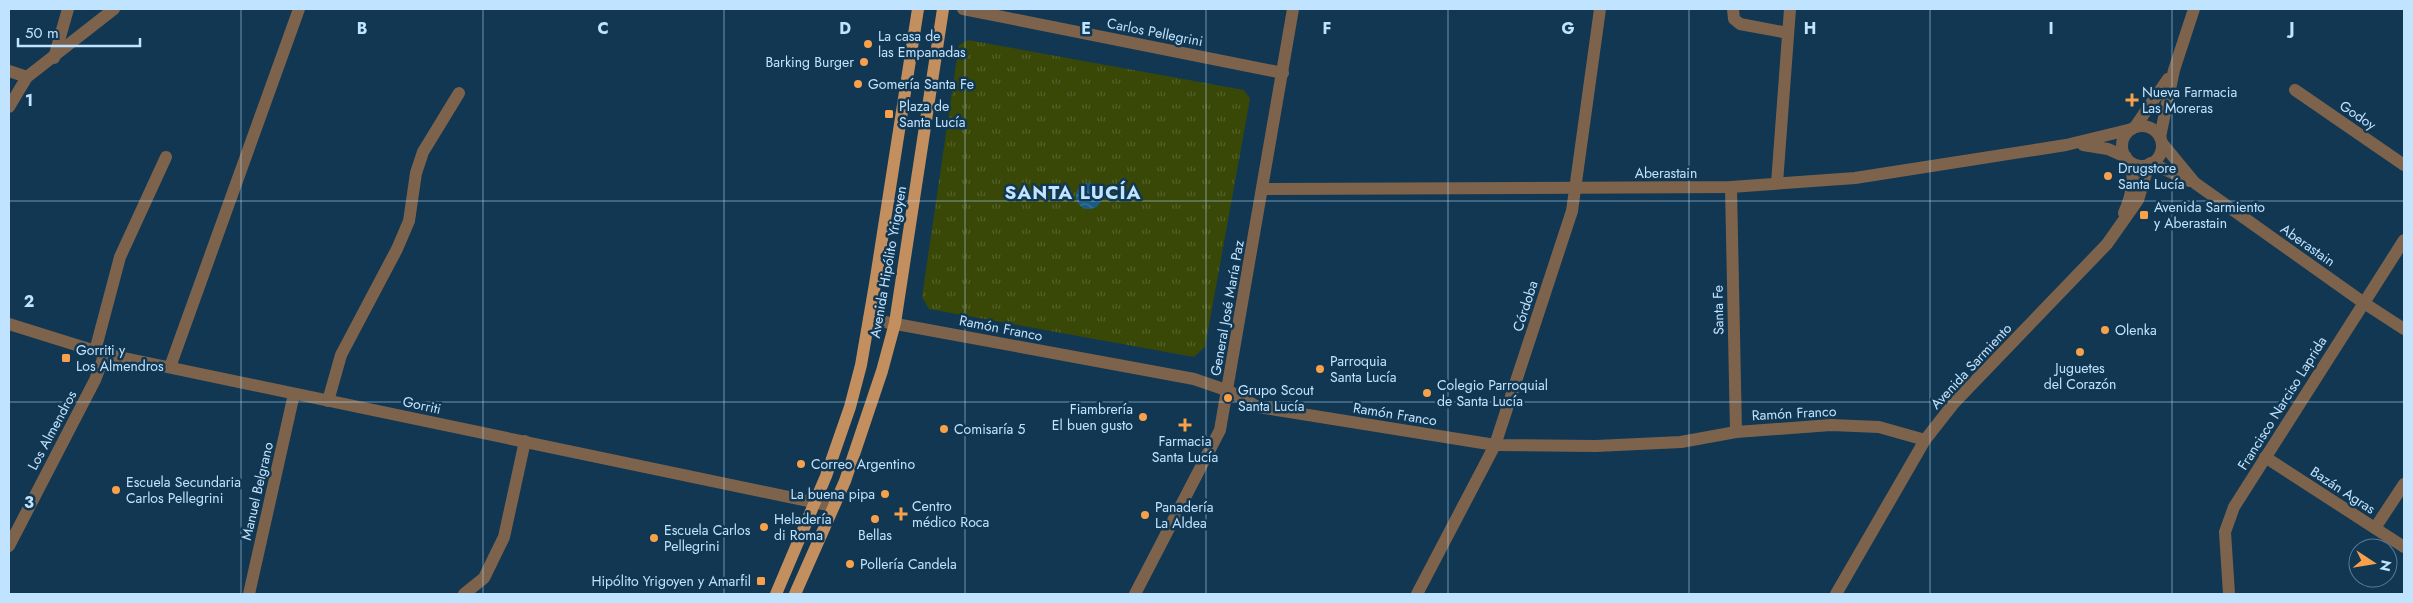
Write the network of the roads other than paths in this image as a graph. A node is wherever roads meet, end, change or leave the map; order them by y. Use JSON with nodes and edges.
{"nodes":[{"id":1,"x":68,"y":9,"type":"edge"},
{"id":2,"x":114,"y":9,"type":"edge"},
{"id":3,"x":299,"y":9,"type":"edge"},
{"id":4,"x":918,"y":9,"type":"edge"},
{"id":5,"x":943,"y":9,"type":"edge"},
{"id":6,"x":963,"y":9,"type":"edge"},
{"id":7,"x":1292,"y":9,"type":"edge"},
{"id":8,"x":1600,"y":9,"type":"edge"},
{"id":9,"x":1733,"y":9,"type":"edge"},
{"id":10,"x":1790,"y":9,"type":"edge"},
{"id":11,"x":2194,"y":9,"type":"edge"},
{"id":12,"x":1788,"y":32,"type":"junction"},
{"id":13,"x":54,"y":58,"type":"junction"},
{"id":14,"x":2174,"y":70,"type":"junction"},
{"id":15,"x":9,"y":71,"type":"edge"},
{"id":16,"x":1282,"y":73,"type":"junction"},
{"id":17,"x":27,"y":77,"type":"junction"},
{"id":18,"x":2295,"y":90,"type":"dead end"},
{"id":19,"x":459,"y":93,"type":"dead end"},
{"id":20,"x":9,"y":107,"type":"edge"},
{"id":21,"x":2133,"y":128,"type":"junction"},
{"id":22,"x":2161,"y":140,"type":"junction"},
{"id":23,"x":2066,"y":145,"type":"junction"},
{"id":24,"x":166,"y":157,"type":"dead end"},
{"id":25,"x":2128,"y":160,"type":"junction"},
{"id":26,"x":2150,"y":164,"type":"junction"},
{"id":27,"x":2404,"y":165,"type":"edge"},
{"id":28,"x":1777,"y":183,"type":"junction"},
{"id":29,"x":2195,"y":183,"type":"junction"},
{"id":30,"x":1731,"y":187,"type":"junction"},
{"id":31,"x":1576,"y":188,"type":"junction"},
{"id":32,"x":1263,"y":189,"type":"junction"},
{"id":33,"x":2119,"y":227,"type":"junction"},
{"id":34,"x":2404,"y":240,"type":"edge"},
{"id":35,"x":2364,"y":303,"type":"junction"},
{"id":36,"x":868,"y":319,"type":"junction"},
{"id":37,"x":895,"y":323,"type":"junction"},
{"id":38,"x":9,"y":324,"type":"edge"},
{"id":39,"x":2404,"y":329,"type":"edge"},
{"id":40,"x":100,"y":352,"type":"junction"},
{"id":41,"x":170,"y":367,"type":"junction"},
{"id":42,"x":1228,"y":391,"type":"junction"},
{"id":43,"x":294,"y":394,"type":"junction"},
{"id":44,"x":328,"y":401,"type":"junction"},
{"id":45,"x":1736,"y":432,"type":"junction"},
{"id":46,"x":1925,"y":440,"type":"junction"},
{"id":47,"x":525,"y":441,"type":"junction"},
{"id":48,"x":1495,"y":445,"type":"junction"},
{"id":49,"x":2265,"y":457,"type":"junction"},
{"id":50,"x":2404,"y":484,"type":"edge"},
{"id":51,"x":814,"y":502,"type":"junction"},
{"id":52,"x":832,"y":506,"type":"junction"},
{"id":53,"x":2375,"y":528,"type":"junction"},
{"id":54,"x":9,"y":546,"type":"edge"},
{"id":55,"x":2404,"y":547,"type":"edge"},
{"id":56,"x":249,"y":594,"type":"edge"},
{"id":57,"x":464,"y":594,"type":"edge"},
{"id":58,"x":776,"y":594,"type":"edge"},
{"id":59,"x":795,"y":594,"type":"edge"},
{"id":60,"x":1135,"y":594,"type":"edge"},
{"id":61,"x":1418,"y":594,"type":"edge"},
{"id":62,"x":1836,"y":594,"type":"edge"},
{"id":63,"x":2229,"y":594,"type":"edge"}],
"edges":[{"from":1,"to":13,"type":"street"},
{"from":2,"to":13,"type":"street"},
{"from":3,"to":41,"type":"street"},
{"from":4,"to":36,"type":"main road","name":"Avenida Hipólito Yrigoyen"},
{"from":5,"to":37,"type":"main road","name":"Avenida Hipólito Yrigoyen"},
{"from":6,"to":16,"type":"street","name":"Carlos Pellegrini"},
{"from":7,"to":16,"type":"street","name":"General José María Paz"},
{"from":8,"to":31,"type":"street","name":"Córdoba"},
{"from":9,"to":12,"type":"street"},
{"from":10,"to":12,"type":"street"},
{"from":11,"to":14,"type":"street"},
{"from":12,"to":28,"type":"street"},
{"from":13,"to":17,"type":"street"},
{"from":14,"to":21,"type":"street"},
{"from":14,"to":22,"type":"street"},
{"from":15,"to":17,"type":"street"},
{"from":16,"to":32,"type":"street","name":"General José María Paz"},
{"from":17,"to":20,"type":"street"},
{"from":18,"to":27,"type":"street","name":"Godoy"},
{"from":19,"to":44,"type":"street"},
{"from":21,"to":22,"type":"street"},
{"from":21,"to":23,"type":"street","name":"Aberastain"},
{"from":21,"to":25,"type":"street"},
{"from":22,"to":26,"type":"street"},
{"from":22,"to":29,"type":"street","name":"Aberastain"},
{"from":23,"to":25,"type":"street","name":"Aberastain"},
{"from":23,"to":28,"type":"street","name":"Aberastain"},
{"from":24,"to":40,"type":"street","name":"Los Almendros"},
{"from":25,"to":26,"type":"street"},
{"from":25,"to":33,"type":"street","name":"Avenida Sarmiento"},
{"from":26,"to":29,"type":"street","name":"Aberastain"},
{"from":26,"to":33,"type":"street","name":"Avenida Sarmiento"},
{"from":28,"to":30,"type":"street","name":"Aberastain"},
{"from":29,"to":35,"type":"street","name":"Aberastain"},
{"from":30,"to":31,"type":"street","name":"Aberastain"},
{"from":30,"to":45,"type":"street","name":"Santa Fe"},
{"from":31,"to":32,"type":"street","name":"Aberastain"},
{"from":31,"to":48,"type":"street","name":"Córdoba"},
{"from":32,"to":42,"type":"street","name":"General José María Paz"},
{"from":33,"to":46,"type":"street","name":"Avenida Sarmiento"},
{"from":34,"to":35,"type":"street","name":"Francisco Narciso Laprida"},
{"from":35,"to":39,"type":"street","name":"Aberastain"},
{"from":35,"to":49,"type":"street","name":"Francisco Narciso Laprida"},
{"from":36,"to":37,"type":"street","name":"Ramón Franco"},
{"from":36,"to":51,"type":"main road","name":"Avenida Hipólito Yrigoyen"},
{"from":37,"to":42,"type":"street","name":"Ramón Franco"},
{"from":37,"to":52,"type":"main road","name":"Avenida Hipólito Yrigoyen"},
{"from":38,"to":40,"type":"street","name":"Gorriti"},
{"from":40,"to":41,"type":"street","name":"Gorriti"},
{"from":40,"to":54,"type":"street","name":"Los Almendros"},
{"from":41,"to":43,"type":"street","name":"Gorriti"},
{"from":42,"to":48,"type":"street","name":"Ramón Franco"},
{"from":42,"to":60,"type":"street","name":"General José María Paz"},
{"from":43,"to":44,"type":"street","name":"Gorriti"},
{"from":43,"to":56,"type":"street","name":"Manuel Belgrano"},
{"from":44,"to":47,"type":"street","name":"Gorriti"},
{"from":45,"to":46,"type":"street","name":"Ramón Franco"},
{"from":45,"to":48,"type":"street","name":"Ramón Franco"},
{"from":46,"to":62,"type":"street","name":"Avenida Sarmiento"},
{"from":47,"to":51,"type":"street","name":"Gorriti"},
{"from":47,"to":57,"type":"street"},
{"from":48,"to":61,"type":"street","name":"Córdoba"},
{"from":49,"to":53,"type":"street","name":"Bazán Agras"},
{"from":49,"to":63,"type":"street","name":"Francisco Narciso Laprida"},
{"from":50,"to":53,"type":"street"},
{"from":51,"to":52,"type":"street","name":"Gorriti"},
{"from":51,"to":58,"type":"main road","name":"Avenida Hipólito Yrigoyen"},
{"from":52,"to":59,"type":"main road","name":"Avenida Hipólito Yrigoyen"},
{"from":53,"to":55,"type":"street","name":"Bazán Agras"}]}
